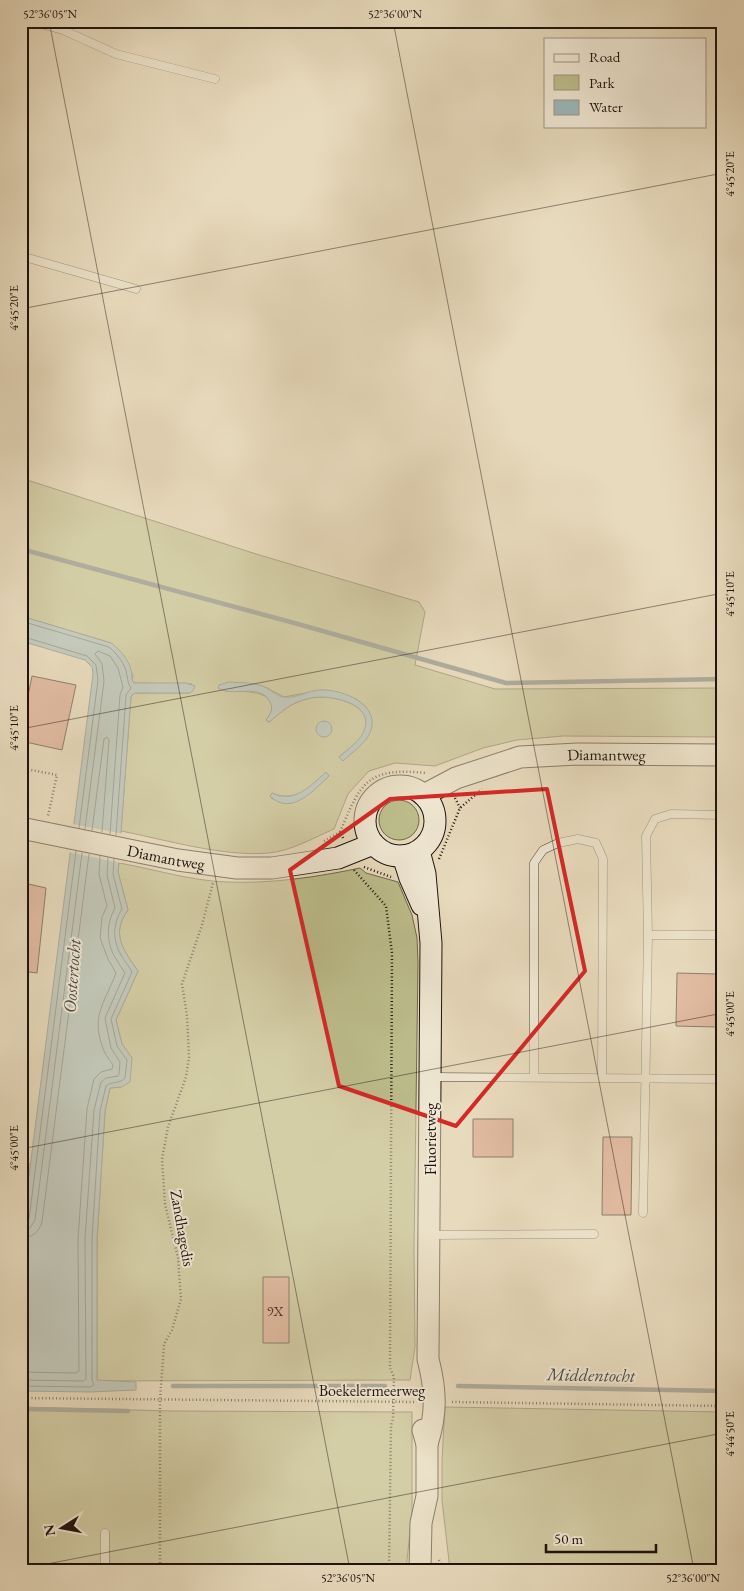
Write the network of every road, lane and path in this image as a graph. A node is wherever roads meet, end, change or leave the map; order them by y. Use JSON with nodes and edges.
{"nodes":[{"id":1,"x":30,"y":21,"type":"edge"},
{"id":2,"x":215,"y":79,"type":"dead end"},
{"id":3,"x":21,"y":256,"type":"edge"},
{"id":4,"x":136,"y":289,"type":"dead end"},
{"id":5,"x":723,"y":756,"type":"edge"},
{"id":6,"x":21,"y":768,"type":"edge"},
{"id":7,"x":434,"y":774,"type":"dead end"},
{"id":8,"x":429,"y":801,"type":"junction"},
{"id":9,"x":460,"y":808,"type":"dead end"},
{"id":10,"x":723,"y":815,"type":"edge"},
{"id":11,"x":21,"y":828,"type":"edge"},
{"id":12,"x":340,"y":832,"type":"dead end"},
{"id":13,"x":53,"y":835,"type":"junction"},
{"id":14,"x":369,"y":835,"type":"junction"},
{"id":15,"x":411,"y":854,"type":"junction"},
{"id":16,"x":438,"y":863,"type":"dead end"},
{"id":17,"x":216,"y":866,"type":"junction"},
{"id":18,"x":363,"y":866,"type":"dead end"},
{"id":19,"x":351,"y":867,"type":"dead end"},
{"id":20,"x":394,"y":878,"type":"dead end"},
{"id":21,"x":648,"y":935,"type":"junction"},
{"id":22,"x":723,"y":936,"type":"edge"},
{"id":23,"x":431,"y":1077,"type":"junction"},
{"id":24,"x":534,"y":1077,"type":"junction"},
{"id":25,"x":602,"y":1078,"type":"junction"},
{"id":26,"x":645,"y":1079,"type":"junction"},
{"id":27,"x":723,"y":1079,"type":"edge"},
{"id":28,"x":642,"y":1213,"type":"dead end"},
{"id":29,"x":594,"y":1234,"type":"dead end"},
{"id":30,"x":430,"y":1235,"type":"junction"},
{"id":31,"x":21,"y":1398,"type":"edge"},
{"id":32,"x":160,"y":1400,"type":"junction"},
{"id":33,"x":393,"y":1402,"type":"junction"},
{"id":34,"x":427,"y":1402,"type":"junction"},
{"id":35,"x":723,"y":1406,"type":"edge"},
{"id":36,"x":427,"y":1496,"type":"junction"},
{"id":37,"x":106,"y":1533,"type":"dead end"},
{"id":38,"x":105,"y":1570,"type":"edge"},
{"id":39,"x":160,"y":1570,"type":"edge"},
{"id":40,"x":389,"y":1570,"type":"edge"},
{"id":41,"x":420,"y":1570,"type":"edge"},
{"id":42,"x":434,"y":1570,"type":"edge"}],
"edges":[{"from":1,"to":2,"type":"lane"},
{"from":3,"to":4,"type":"lane"},
{"from":5,"to":8,"type":"street","name":"Diamantweg"},
{"from":6,"to":13,"type":"path"},
{"from":7,"to":12,"type":"path"},
{"from":8,"to":14,"type":"street"},
{"from":8,"to":15,"type":"street"},
{"from":9,"to":16,"type":"path"},
{"from":10,"to":21,"type":"lane"},
{"from":11,"to":13,"type":"street","name":"Diamantweg"},
{"from":13,"to":17,"type":"street","name":"Diamantweg"},
{"from":14,"to":15,"type":"street"},
{"from":14,"to":17,"type":"street","name":"Diamantweg"},
{"from":15,"to":23,"type":"street","name":"Fluorietweg"},
{"from":17,"to":32,"type":"path","name":"Zandhagedis"},
{"from":18,"to":20,"type":"path"},
{"from":19,"to":33,"type":"path"},
{"from":21,"to":22,"type":"lane"},
{"from":21,"to":26,"type":"lane"},
{"from":23,"to":24,"type":"lane"},
{"from":23,"to":30,"type":"street","name":"Fluorietweg"},
{"from":24,"to":25,"type":"lane"},
{"from":24,"to":25,"type":"lane"},
{"from":25,"to":26,"type":"lane"},
{"from":26,"to":27,"type":"lane"},
{"from":26,"to":28,"type":"lane"},
{"from":29,"to":30,"type":"lane"},
{"from":30,"to":34,"type":"street","name":"Fluorietweg"},
{"from":31,"to":32,"type":"path","name":"Boekelermeerweg"},
{"from":32,"to":33,"type":"path","name":"Boekelermeerweg"},
{"from":32,"to":39,"type":"path","name":"Zandhagedis"},
{"from":33,"to":34,"type":"path","name":"Boekelermeerweg"},
{"from":33,"to":40,"type":"path"},
{"from":34,"to":35,"type":"path","name":"Boekelermeerweg"},
{"from":34,"to":36,"type":"street","name":"Fluorietweg"},
{"from":36,"to":41,"type":"street","name":"Fluorietweg"},
{"from":36,"to":42,"type":"street","name":"Fluorietweg"},
{"from":37,"to":38,"type":"lane"}]}
